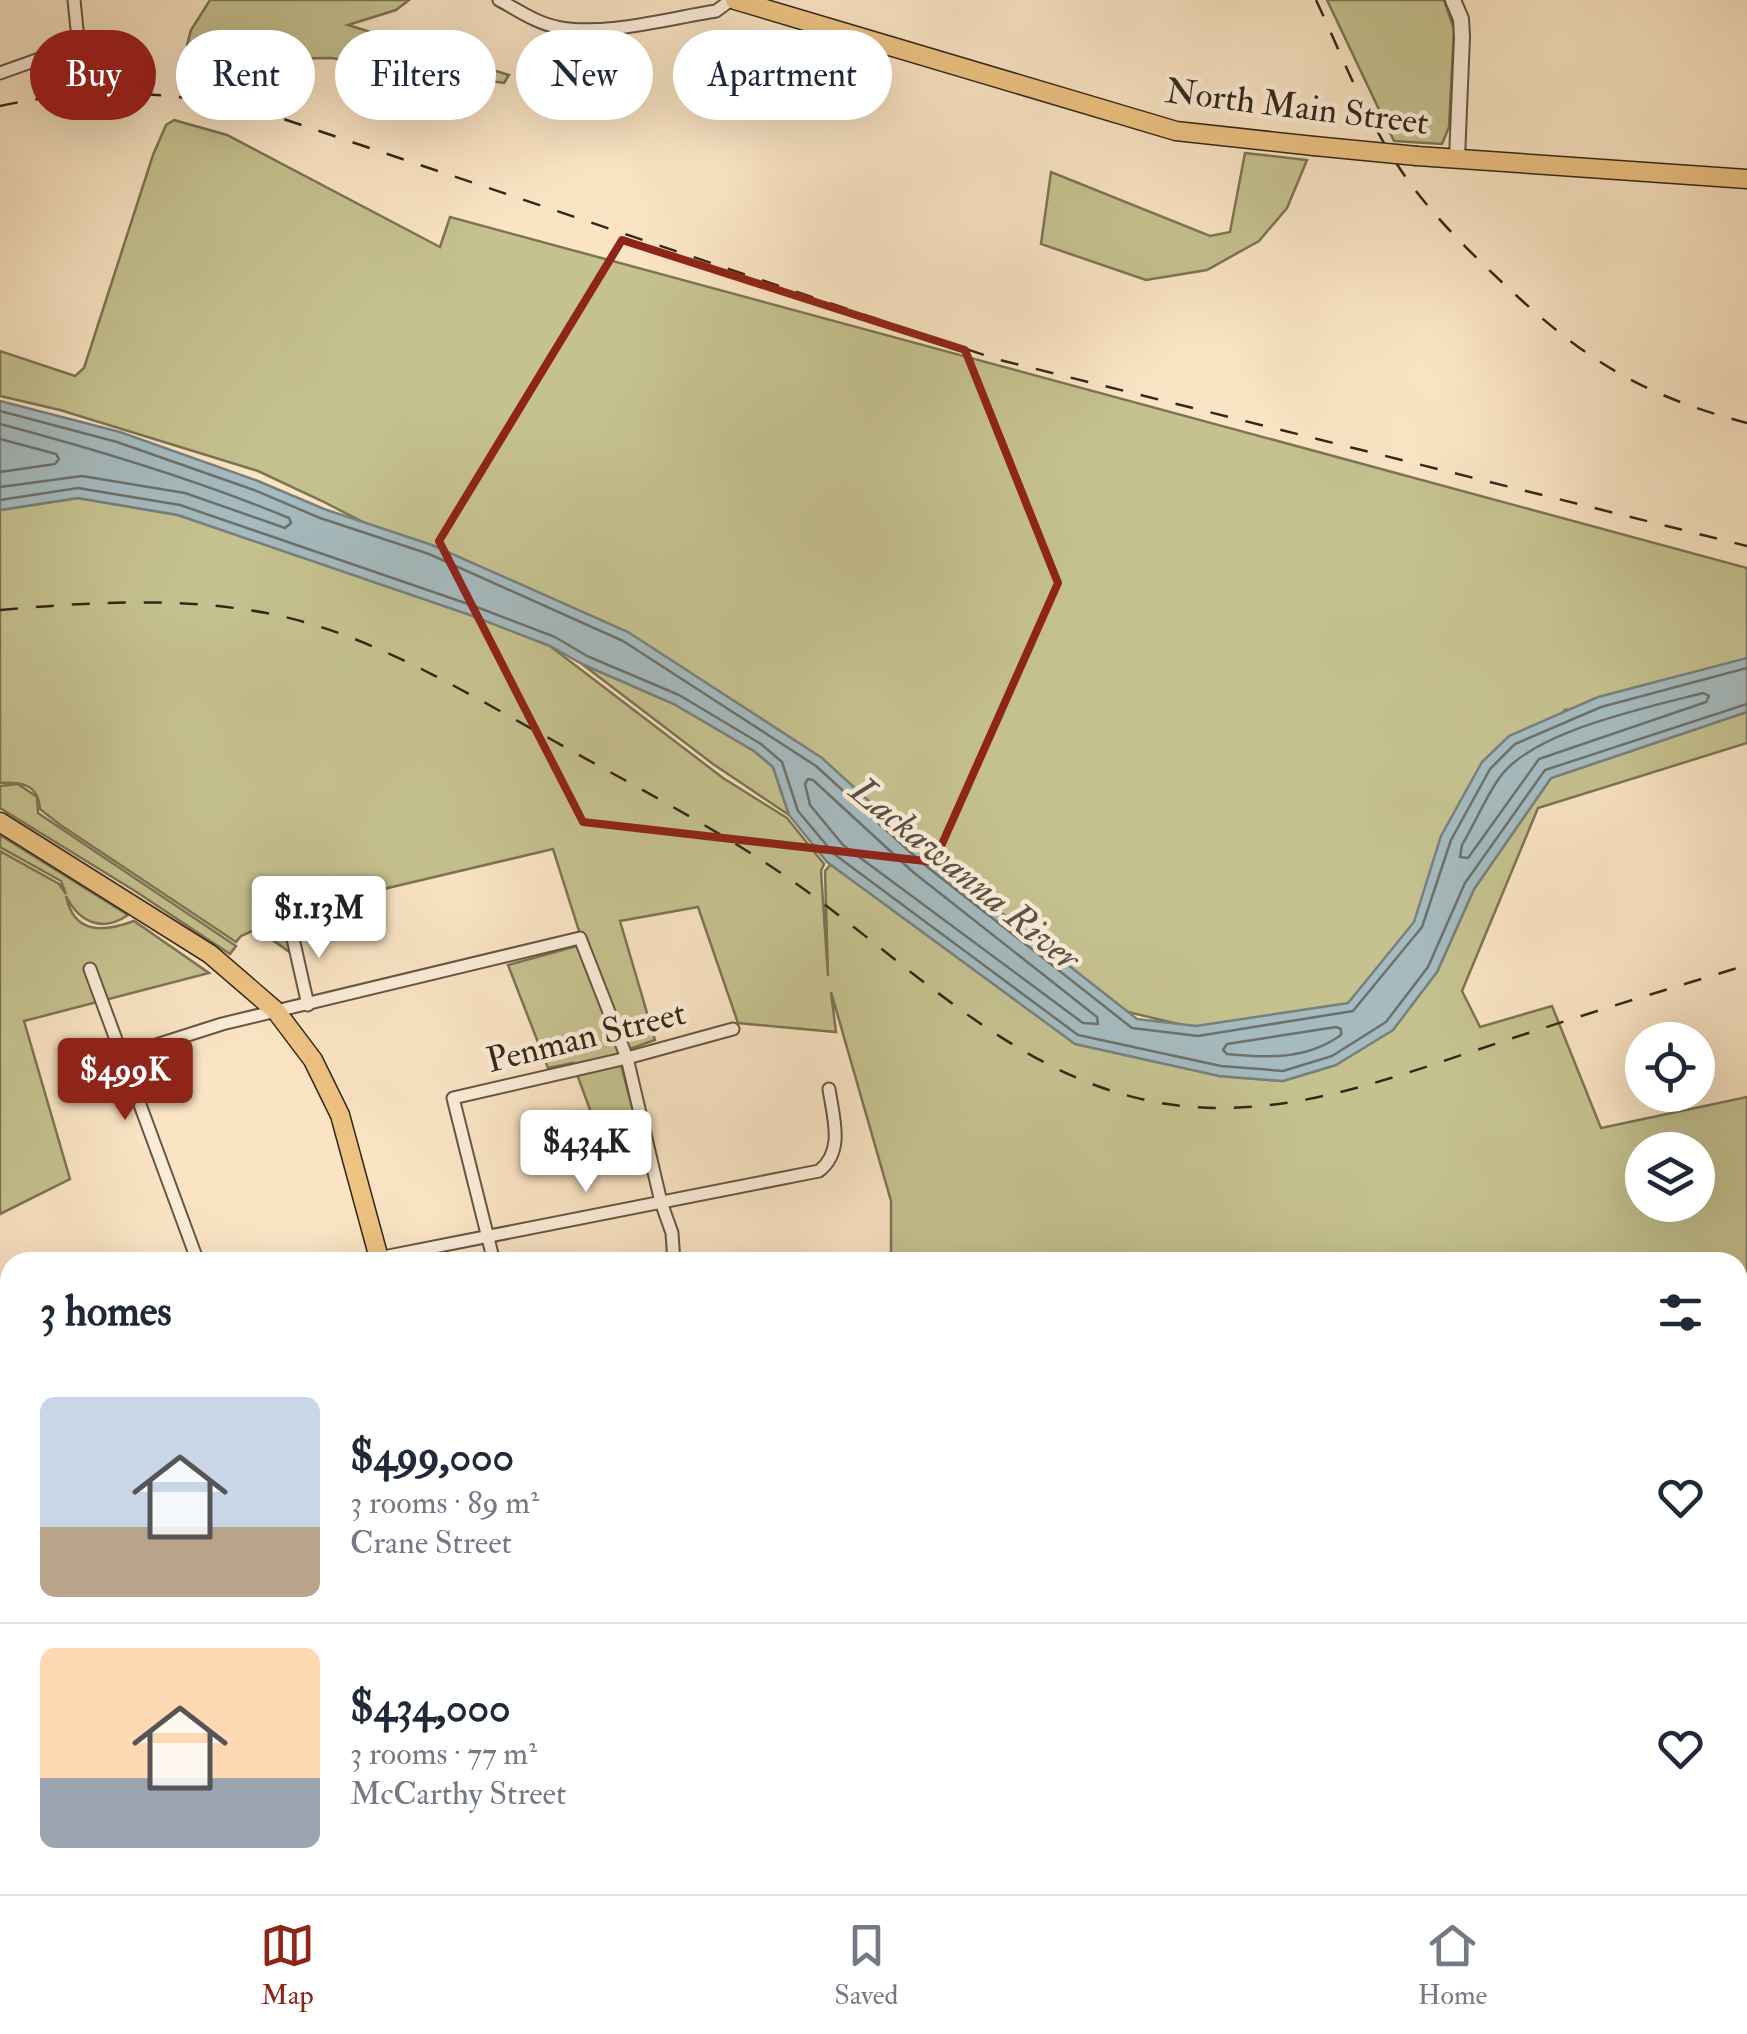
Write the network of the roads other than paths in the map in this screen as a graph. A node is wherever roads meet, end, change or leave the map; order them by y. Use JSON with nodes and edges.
{"nodes":[{"id":1,"x":74,"y":0,"type":"edge"},
{"id":2,"x":500,"y":0,"type":"edge"},
{"id":3,"x":733,"y":0,"type":"edge"},
{"id":4,"x":1453,"y":0,"type":"edge"},
{"id":5,"x":0,"y":73,"type":"edge"},
{"id":6,"x":1457,"y":158,"type":"junction"},
{"id":7,"x":1747,"y":179,"type":"edge"},
{"id":8,"x":0,"y":822,"type":"edge"},
{"id":9,"x":290,"y":925,"type":"dead end"},
{"id":10,"x":90,"y":969,"type":"dead end"},
{"id":11,"x":308,"y":1005,"type":"junction"},
{"id":12,"x":276,"y":1012,"type":"junction"},
{"id":13,"x":733,"y":1028,"type":"dead end"},
{"id":14,"x":122,"y":1056,"type":"junction"},
{"id":15,"x":627,"y":1058,"type":"junction"},
{"id":16,"x":829,"y":1089,"type":"dead end"},
{"id":17,"x":661,"y":1202,"type":"junction"},
{"id":18,"x":487,"y":1235,"type":"junction"},
{"id":19,"x":194,"y":1252,"type":"edge"},
{"id":20,"x":377,"y":1252,"type":"edge"},
{"id":21,"x":414,"y":1252,"type":"edge"},
{"id":22,"x":491,"y":1252,"type":"edge"},
{"id":23,"x":673,"y":1252,"type":"edge"}],
"edges":[{"from":1,"to":5,"type":"street"},
{"from":2,"to":3,"type":"street"},
{"from":3,"to":6,"type":"main road","name":"North Main Street","bridge":true},
{"from":4,"to":6,"type":"street"},
{"from":6,"to":7,"type":"main road","name":"North Main Street"},
{"from":8,"to":12,"type":"main road"},
{"from":9,"to":11,"type":"street"},
{"from":10,"to":14,"type":"street"},
{"from":11,"to":12,"type":"street"},
{"from":11,"to":15,"type":"street"},
{"from":12,"to":14,"type":"street"},
{"from":12,"to":20,"type":"main road"},
{"from":13,"to":15,"type":"street","name":"Penman Street"},
{"from":14,"to":19,"type":"street"},
{"from":15,"to":17,"type":"street"},
{"from":15,"to":18,"type":"street","name":"Penman Street"},
{"from":16,"to":17,"type":"street"},
{"from":17,"to":18,"type":"street"},
{"from":17,"to":23,"type":"street"},
{"from":18,"to":21,"type":"street"},
{"from":18,"to":22,"type":"street"}]}
